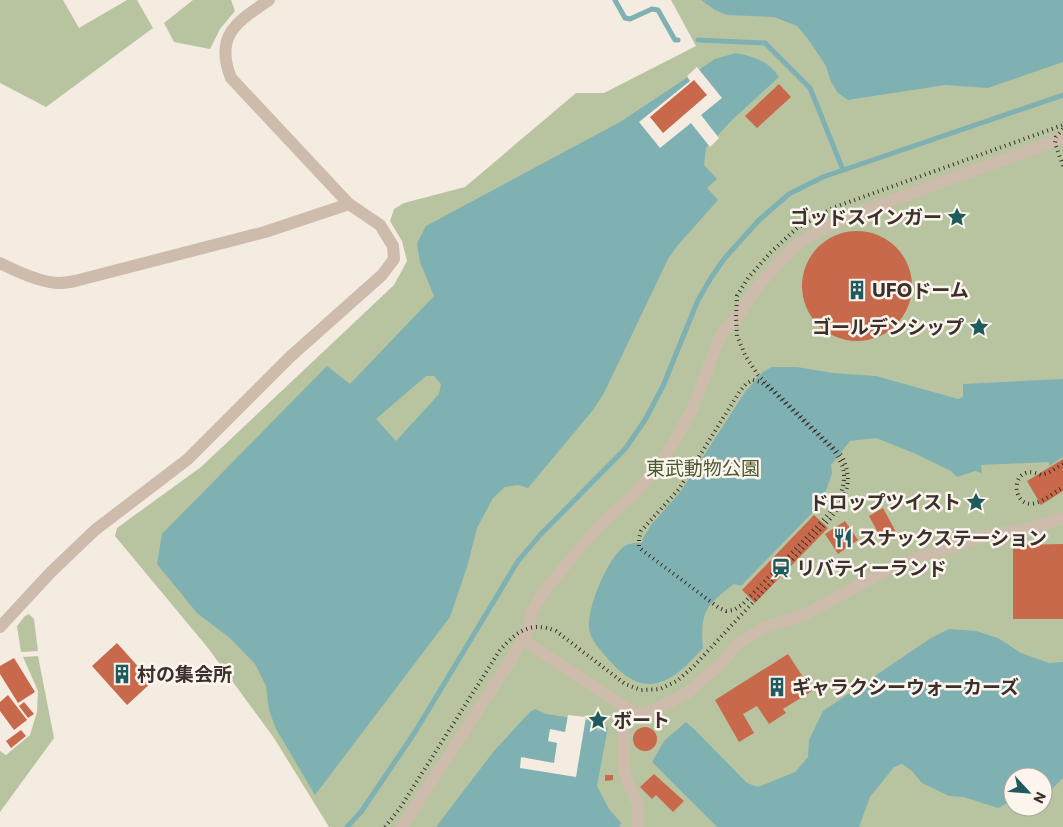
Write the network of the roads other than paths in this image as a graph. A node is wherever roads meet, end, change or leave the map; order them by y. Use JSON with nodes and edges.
{"nodes":[{"id":1,"x":268,"y":0,"type":"edge"},
{"id":2,"x":1063,"y":138,"type":"edge"},
{"id":3,"x":349,"y":204,"type":"junction"},
{"id":4,"x":0,"y":263,"type":"edge"},
{"id":5,"x":1063,"y":518,"type":"edge"},
{"id":6,"x":0,"y":627,"type":"edge"},
{"id":7,"x":523,"y":640,"type":"junction"},
{"id":8,"x":628,"y":709,"type":"junction"},
{"id":9,"x":402,"y":827,"type":"edge"},
{"id":10,"x":638,"y":827,"type":"edge"}],
"edges":[{"from":1,"to":3,"type":"street"},
{"from":2,"to":7,"type":"street"},
{"from":3,"to":4,"type":"street"},
{"from":3,"to":6,"type":"street"},
{"from":5,"to":8,"type":"street"},
{"from":7,"to":8,"type":"street"},
{"from":7,"to":9,"type":"street"},
{"from":8,"to":10,"type":"street"}]}
